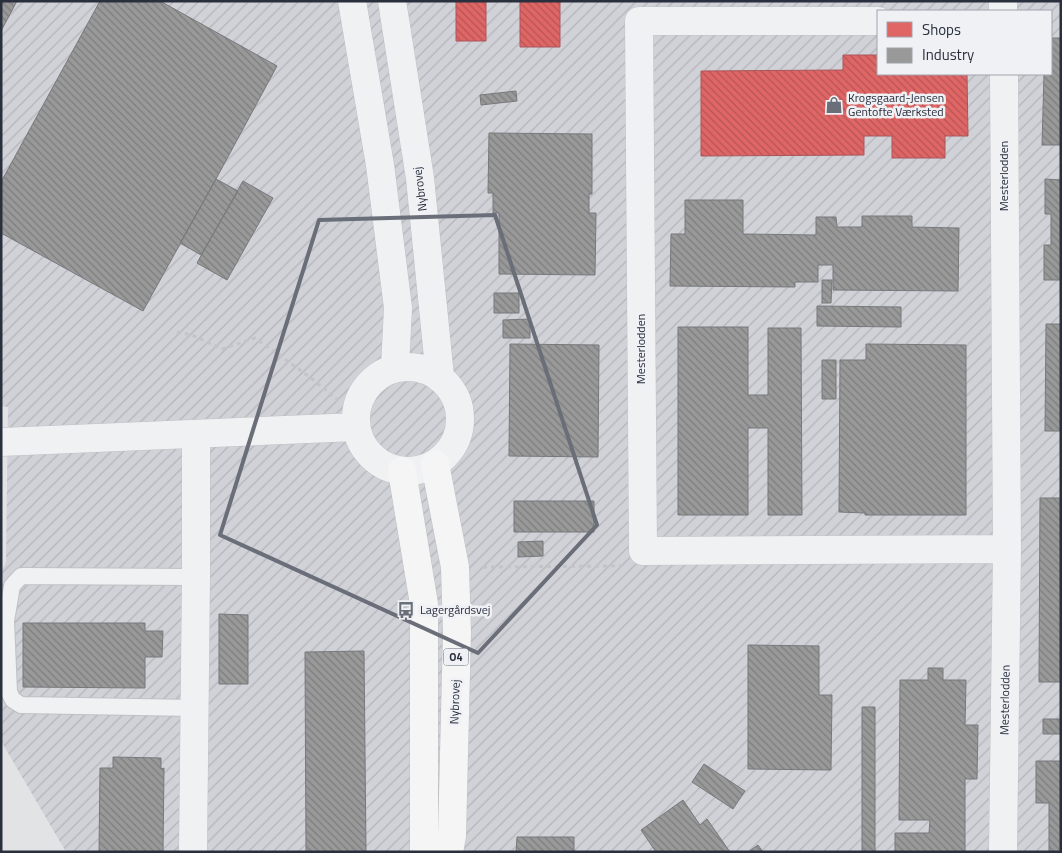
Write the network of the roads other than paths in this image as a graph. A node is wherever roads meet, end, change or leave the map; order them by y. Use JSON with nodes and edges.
{"nodes":[{"id":1,"x":352,"y":1,"type":"edge"},
{"id":2,"x":392,"y":1,"type":"edge"},
{"id":3,"x":877,"y":21,"type":"edge"},
{"id":4,"x":1004,"y":75,"type":"edge"},
{"id":5,"x":395,"y":367,"type":"junction"},
{"id":6,"x":440,"y":377,"type":"junction"},
{"id":7,"x":355,"y":420,"type":"junction"},
{"id":8,"x":196,"y":435,"type":"junction"},
{"id":9,"x":1,"y":442,"type":"edge"},
{"id":10,"x":435,"y":464,"type":"junction"},
{"id":11,"x":402,"y":471,"type":"junction"},
{"id":12,"x":1007,"y":549,"type":"junction"},
{"id":13,"x":196,"y":577,"type":"junction"},
{"id":14,"x":194,"y":708,"type":"junction"},
{"id":15,"x":193,"y":852,"type":"edge"},
{"id":16,"x":424,"y":852,"type":"edge"},
{"id":17,"x":449,"y":852,"type":"edge"},
{"id":18,"x":1003,"y":852,"type":"edge"}],
"edges":[{"from":1,"to":5,"type":"street"},
{"from":2,"to":6,"type":"street","name":"Nybrovej"},
{"from":3,"to":12,"type":"street","name":"Mesterlodden"},
{"from":4,"to":12,"type":"street","name":"Mesterlodden"},
{"from":5,"to":6,"type":"street"},
{"from":5,"to":7,"type":"street"},
{"from":6,"to":10,"type":"street"},
{"from":7,"to":8,"type":"street"},
{"from":7,"to":11,"type":"street"},
{"from":8,"to":9,"type":"street"},
{"from":8,"to":13,"type":"street"},
{"from":10,"to":11,"type":"street"},
{"from":10,"to":17,"type":"main road","name":"Nybrovej","number":"O4"},
{"from":11,"to":16,"type":"main road"},
{"from":12,"to":18,"type":"street","name":"Mesterlodden"},
{"from":13,"to":14,"type":"street"},
{"from":13,"to":14,"type":"lane"},
{"from":14,"to":15,"type":"street"}]}
